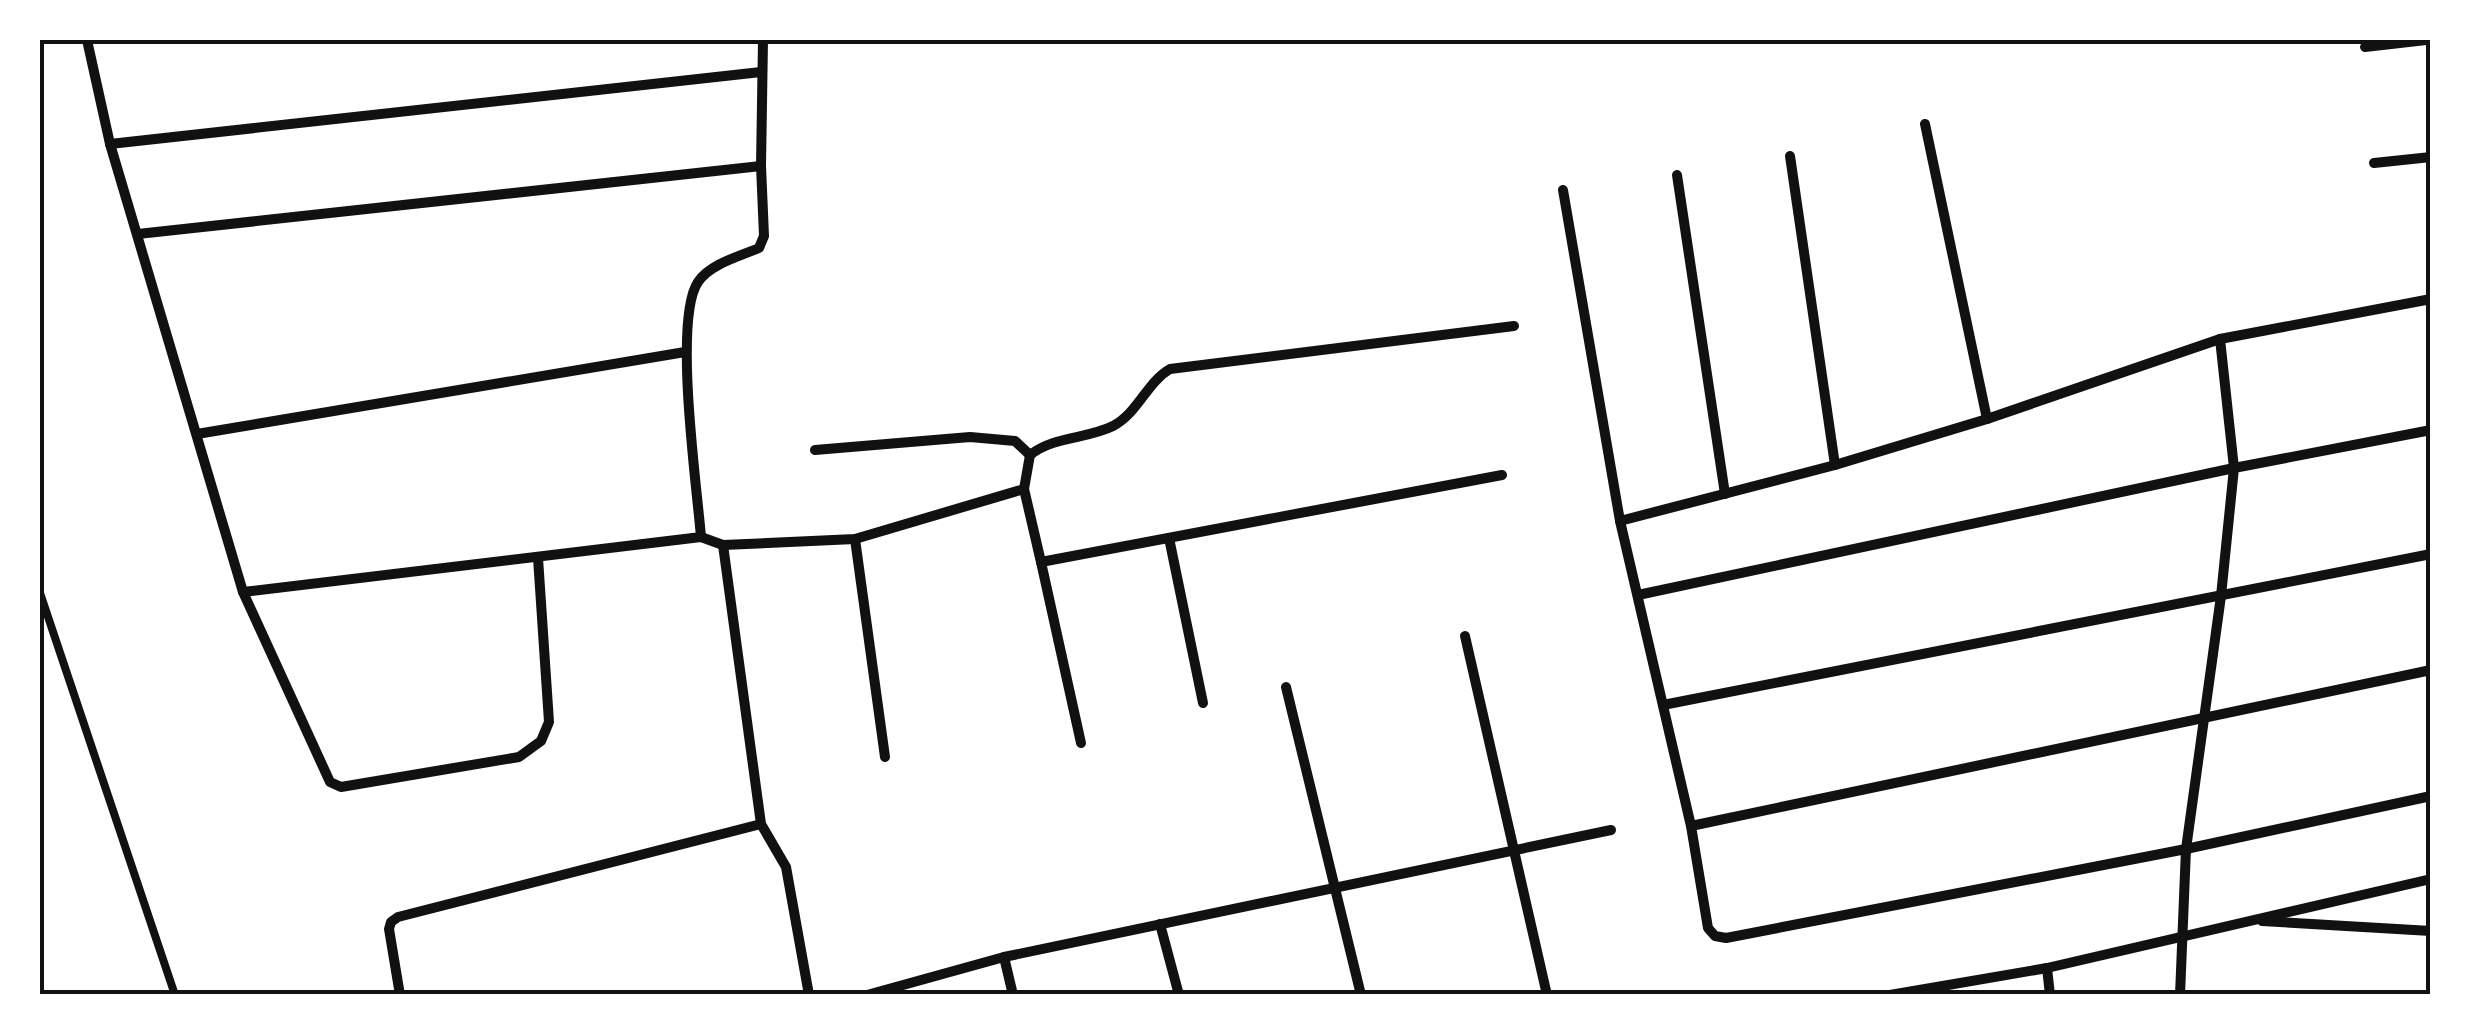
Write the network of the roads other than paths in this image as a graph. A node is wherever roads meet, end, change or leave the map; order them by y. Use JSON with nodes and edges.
{"nodes":[{"id":1,"x":86,"y":40,"type":"edge"},
{"id":2,"x":763,"y":40,"type":"edge"},
{"id":3,"x":2426,"y":40,"type":"edge"},
{"id":4,"x":2365,"y":47,"type":"dead end"},
{"id":5,"x":761,"y":72,"type":"junction"},
{"id":6,"x":1925,"y":124,"type":"dead end"},
{"id":7,"x":110,"y":144,"type":"junction"},
{"id":8,"x":1790,"y":156,"type":"dead end"},
{"id":9,"x":2431,"y":157,"type":"edge"},
{"id":10,"x":2374,"y":163,"type":"dead end"},
{"id":11,"x":761,"y":166,"type":"junction"},
{"id":12,"x":1677,"y":175,"type":"dead end"},
{"id":13,"x":1563,"y":190,"type":"dead end"},
{"id":14,"x":138,"y":234,"type":"junction"},
{"id":15,"x":2431,"y":299,"type":"edge"},
{"id":16,"x":1514,"y":326,"type":"dead end"},
{"id":17,"x":2220,"y":339,"type":"junction"},
{"id":18,"x":685,"y":352,"type":"junction"},
{"id":19,"x":1987,"y":419,"type":"junction"},
{"id":20,"x":2431,"y":430,"type":"edge"},
{"id":21,"x":197,"y":434,"type":"junction"},
{"id":22,"x":815,"y":450,"type":"dead end"},
{"id":23,"x":1030,"y":455,"type":"junction"},
{"id":24,"x":1835,"y":465,"type":"junction"},
{"id":25,"x":2234,"y":468,"type":"junction"},
{"id":26,"x":1502,"y":476,"type":"dead end"},
{"id":27,"x":1024,"y":489,"type":"junction"},
{"id":28,"x":1725,"y":494,"type":"junction"},
{"id":29,"x":1620,"y":521,"type":"junction"},
{"id":30,"x":701,"y":537,"type":"junction"},
{"id":31,"x":1169,"y":538,"type":"junction"},
{"id":32,"x":855,"y":539,"type":"junction"},
{"id":33,"x":723,"y":545,"type":"junction"},
{"id":34,"x":2431,"y":554,"type":"edge"},
{"id":35,"x":538,"y":558,"type":"junction"},
{"id":36,"x":1041,"y":562,"type":"junction"},
{"id":37,"x":243,"y":592,"type":"junction"},
{"id":38,"x":40,"y":593,"type":"edge"},
{"id":39,"x":1638,"y":595,"type":"junction"},
{"id":40,"x":2222,"y":596,"type":"junction"},
{"id":41,"x":1465,"y":636,"type":"dead end"},
{"id":42,"x":2431,"y":670,"type":"edge"},
{"id":43,"x":1286,"y":688,"type":"dead end"},
{"id":44,"x":1203,"y":703,"type":"dead end"},
{"id":45,"x":1662,"y":705,"type":"junction"},
{"id":46,"x":2205,"y":716,"type":"junction"},
{"id":47,"x":1082,"y":744,"type":"dead end"},
{"id":48,"x":885,"y":757,"type":"dead end"},
{"id":49,"x":2431,"y":796,"type":"edge"},
{"id":50,"x":761,"y":824,"type":"junction"},
{"id":51,"x":1690,"y":826,"type":"junction"},
{"id":52,"x":1611,"y":830,"type":"dead end"},
{"id":53,"x":2186,"y":849,"type":"junction"},
{"id":54,"x":1512,"y":850,"type":"junction"},
{"id":55,"x":2431,"y":879,"type":"edge"},
{"id":56,"x":1334,"y":888,"type":"junction"},
{"id":57,"x":2249,"y":920,"type":"junction"},
{"id":58,"x":1160,"y":924,"type":"junction"},
{"id":59,"x":2431,"y":931,"type":"edge"},
{"id":60,"x":2184,"y":936,"type":"junction"},
{"id":61,"x":1004,"y":958,"type":"junction"},
{"id":62,"x":2047,"y":968,"type":"junction"},
{"id":63,"x":1907,"y":993,"type":"edge"},
{"id":64,"x":175,"y":995,"type":"edge"},
{"id":65,"x":400,"y":995,"type":"edge"},
{"id":66,"x":810,"y":995,"type":"edge"},
{"id":67,"x":868,"y":995,"type":"edge"},
{"id":68,"x":1013,"y":995,"type":"edge"},
{"id":69,"x":1178,"y":995,"type":"edge"},
{"id":70,"x":1361,"y":995,"type":"edge"},
{"id":71,"x":1547,"y":995,"type":"edge"},
{"id":72,"x":1890,"y":995,"type":"edge"},
{"id":73,"x":2050,"y":995,"type":"edge"},
{"id":74,"x":2180,"y":995,"type":"edge"}],
"edges":[{"from":1,"to":7,"type":"street"},
{"from":2,"to":5,"type":"street"},
{"from":3,"to":4,"type":"street"},
{"from":5,"to":7,"type":"street"},
{"from":5,"to":11,"type":"street"},
{"from":6,"to":19,"type":"street"},
{"from":7,"to":14,"type":"street"},
{"from":8,"to":24,"type":"street"},
{"from":9,"to":10,"type":"street"},
{"from":11,"to":14,"type":"street"},
{"from":11,"to":18,"type":"street"},
{"from":12,"to":28,"type":"street"},
{"from":13,"to":29,"type":"street"},
{"from":14,"to":21,"type":"street"},
{"from":15,"to":17,"type":"street"},
{"from":16,"to":23,"type":"street"},
{"from":17,"to":19,"type":"street"},
{"from":17,"to":25,"type":"street"},
{"from":18,"to":21,"type":"street"},
{"from":18,"to":30,"type":"street"},
{"from":19,"to":24,"type":"street"},
{"from":20,"to":25,"type":"street"},
{"from":21,"to":37,"type":"street"},
{"from":22,"to":23,"type":"street"},
{"from":23,"to":27,"type":"street"},
{"from":24,"to":28,"type":"street"},
{"from":25,"to":39,"type":"street"},
{"from":25,"to":40,"type":"street"},
{"from":26,"to":31,"type":"street"},
{"from":27,"to":32,"type":"street"},
{"from":27,"to":36,"type":"street"},
{"from":28,"to":29,"type":"street"},
{"from":29,"to":39,"type":"street"},
{"from":30,"to":33,"type":"street"},
{"from":30,"to":35,"type":"street"},
{"from":31,"to":36,"type":"street"},
{"from":31,"to":44,"type":"street"},
{"from":32,"to":33,"type":"street"},
{"from":32,"to":48,"type":"street"},
{"from":33,"to":50,"type":"street"},
{"from":34,"to":40,"type":"street"},
{"from":35,"to":37,"type":"street"},
{"from":35,"to":37,"type":"street"},
{"from":36,"to":47,"type":"street"},
{"from":38,"to":64,"type":"lane"},
{"from":39,"to":45,"type":"street"},
{"from":40,"to":45,"type":"street"},
{"from":40,"to":46,"type":"street"},
{"from":41,"to":54,"type":"street"},
{"from":42,"to":46,"type":"street"},
{"from":43,"to":56,"type":"street"},
{"from":45,"to":51,"type":"street"},
{"from":46,"to":51,"type":"street"},
{"from":46,"to":53,"type":"street"},
{"from":49,"to":53,"type":"street"},
{"from":50,"to":65,"type":"street"},
{"from":50,"to":66,"type":"street"},
{"from":51,"to":53,"type":"street"},
{"from":52,"to":54,"type":"street"},
{"from":53,"to":60,"type":"street"},
{"from":54,"to":56,"type":"street"},
{"from":54,"to":71,"type":"street"},
{"from":55,"to":57,"type":"street"},
{"from":56,"to":58,"type":"street"},
{"from":56,"to":70,"type":"street"},
{"from":57,"to":59,"type":"street"},
{"from":57,"to":60,"type":"street"},
{"from":58,"to":61,"type":"street"},
{"from":58,"to":69,"type":"street"},
{"from":60,"to":62,"type":"street"},
{"from":60,"to":74,"type":"street"},
{"from":61,"to":67,"type":"street"},
{"from":61,"to":68,"type":"street"},
{"from":62,"to":63,"type":"street"},
{"from":62,"to":73,"type":"street"},
{"from":63,"to":72,"type":"street"}]}
